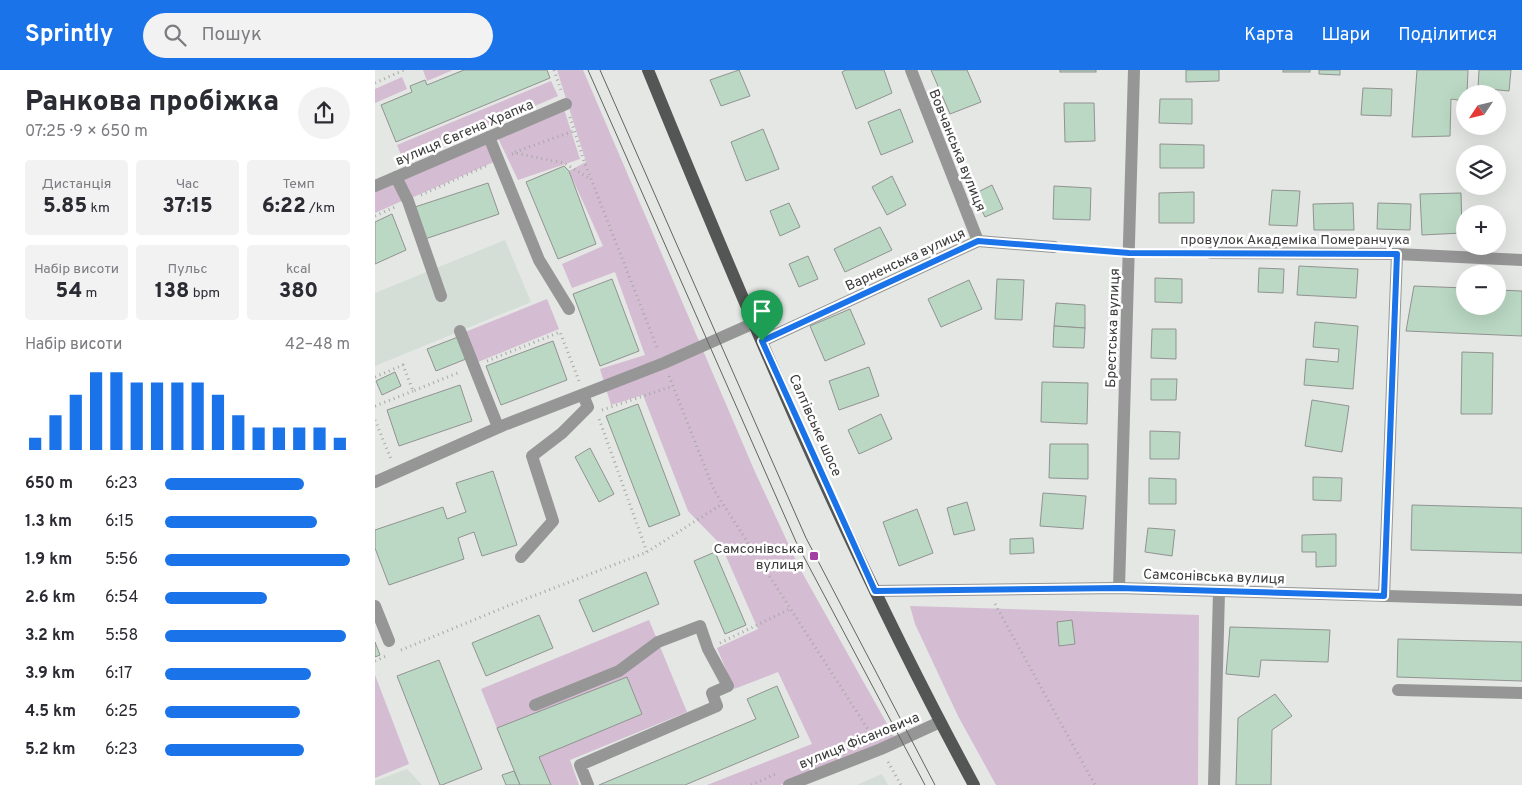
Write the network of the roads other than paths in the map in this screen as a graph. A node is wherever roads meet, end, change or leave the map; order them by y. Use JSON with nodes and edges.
{"nodes":[{"id":1,"x":648,"y":70,"type":"edge"},
{"id":2,"x":911,"y":70,"type":"edge"},
{"id":3,"x":1134,"y":70,"type":"edge"},
{"id":4,"x":566,"y":104,"type":"road end"},
{"id":5,"x":489,"y":137,"type":"junction"},
{"id":6,"x":396,"y":178,"type":"junction"},
{"id":7,"x":375,"y":186,"type":"edge"},
{"id":8,"x":978,"y":241,"type":"junction"},
{"id":9,"x":1054,"y":247,"type":"road end"},
{"id":10,"x":1211,"y":253,"type":"road end"},
{"id":11,"x":1397,"y":254,"type":"junction"},
{"id":12,"x":1522,"y":260,"type":"edge"},
{"id":13,"x":441,"y":296,"type":"dead end"},
{"id":14,"x":569,"y":309,"type":"dead end"},
{"id":15,"x":754,"y":323,"type":"junction"},
{"id":16,"x":460,"y":331,"type":"dead end"},
{"id":17,"x":762,"y":341,"type":"junction"},
{"id":18,"x":582,"y":390,"type":"junction"},
{"id":19,"x":498,"y":428,"type":"junction"},
{"id":20,"x":375,"y":482,"type":"edge"},
{"id":21,"x":521,"y":557,"type":"dead end"},
{"id":22,"x":1119,"y":588,"type":"junction"},
{"id":23,"x":875,"y":591,"type":"junction"},
{"id":24,"x":1219,"y":591,"type":"junction"},
{"id":25,"x":1384,"y":596,"type":"junction"},
{"id":26,"x":1522,"y":600,"type":"edge"},
{"id":27,"x":375,"y":606,"type":"edge"},
{"id":28,"x":389,"y":641,"type":"dead end"},
{"id":29,"x":1398,"y":690,"type":"dead end"},
{"id":30,"x":1522,"y":693,"type":"edge"},
{"id":31,"x":535,"y":705,"type":"dead end"},
{"id":32,"x":940,"y":722,"type":"junction"},
{"id":33,"x":588,"y":785,"type":"edge"},
{"id":34,"x":789,"y":785,"type":"edge"},
{"id":35,"x":974,"y":785,"type":"edge"},
{"id":36,"x":1214,"y":785,"type":"edge"}],
"edges":[{"from":1,"to":15,"type":"main road","name":"Салтівське шосе"},
{"from":2,"to":8,"type":"street","name":"Вовчанська вулиця"},
{"from":3,"to":22,"type":"street","name":"Брестська вулиця"},
{"from":4,"to":5,"type":"street","name":"вулиця Євгена Храпка"},
{"from":5,"to":6,"type":"street","name":"вулиця Євгена Храпка"},
{"from":5,"to":14,"type":"street"},
{"from":6,"to":7,"type":"street","name":"вулиця Євгена Храпка"},
{"from":6,"to":13,"type":"street"},
{"from":8,"to":9,"type":"street","name":"Варненська вулиця"},
{"from":8,"to":17,"type":"street","name":"Варненська вулиця"},
{"from":10,"to":11,"type":"street","name":"провулок Академіка Померанчука"},
{"from":11,"to":12,"type":"street","name":"провулок Академіка Померанчука"},
{"from":11,"to":25,"type":"street"},
{"from":15,"to":17,"type":"main road","name":"Салтівське шосе"},
{"from":15,"to":18,"type":"street"},
{"from":16,"to":19,"type":"street"},
{"from":17,"to":23,"type":"main road","name":"Салтівське шосе"},
{"from":18,"to":19,"type":"street"},
{"from":18,"to":21,"type":"street"},
{"from":19,"to":20,"type":"street"},
{"from":22,"to":23,"type":"street","name":"Самсонівська вулиця"},
{"from":22,"to":24,"type":"street","name":"Самсонівська вулиця"},
{"from":23,"to":32,"type":"main road","name":"Салтівське шосе"},
{"from":24,"to":25,"type":"street","name":"Самсонівська вулиця"},
{"from":24,"to":36,"type":"street"},
{"from":25,"to":26,"type":"street","name":"Самсонівська вулиця"},
{"from":27,"to":28,"type":"street"},
{"from":29,"to":30,"type":"street"},
{"from":31,"to":33,"type":"street"},
{"from":32,"to":34,"type":"street","name":"вулиця Фісановича"},
{"from":32,"to":35,"type":"main road","name":"Салтівське шосе"}]}
